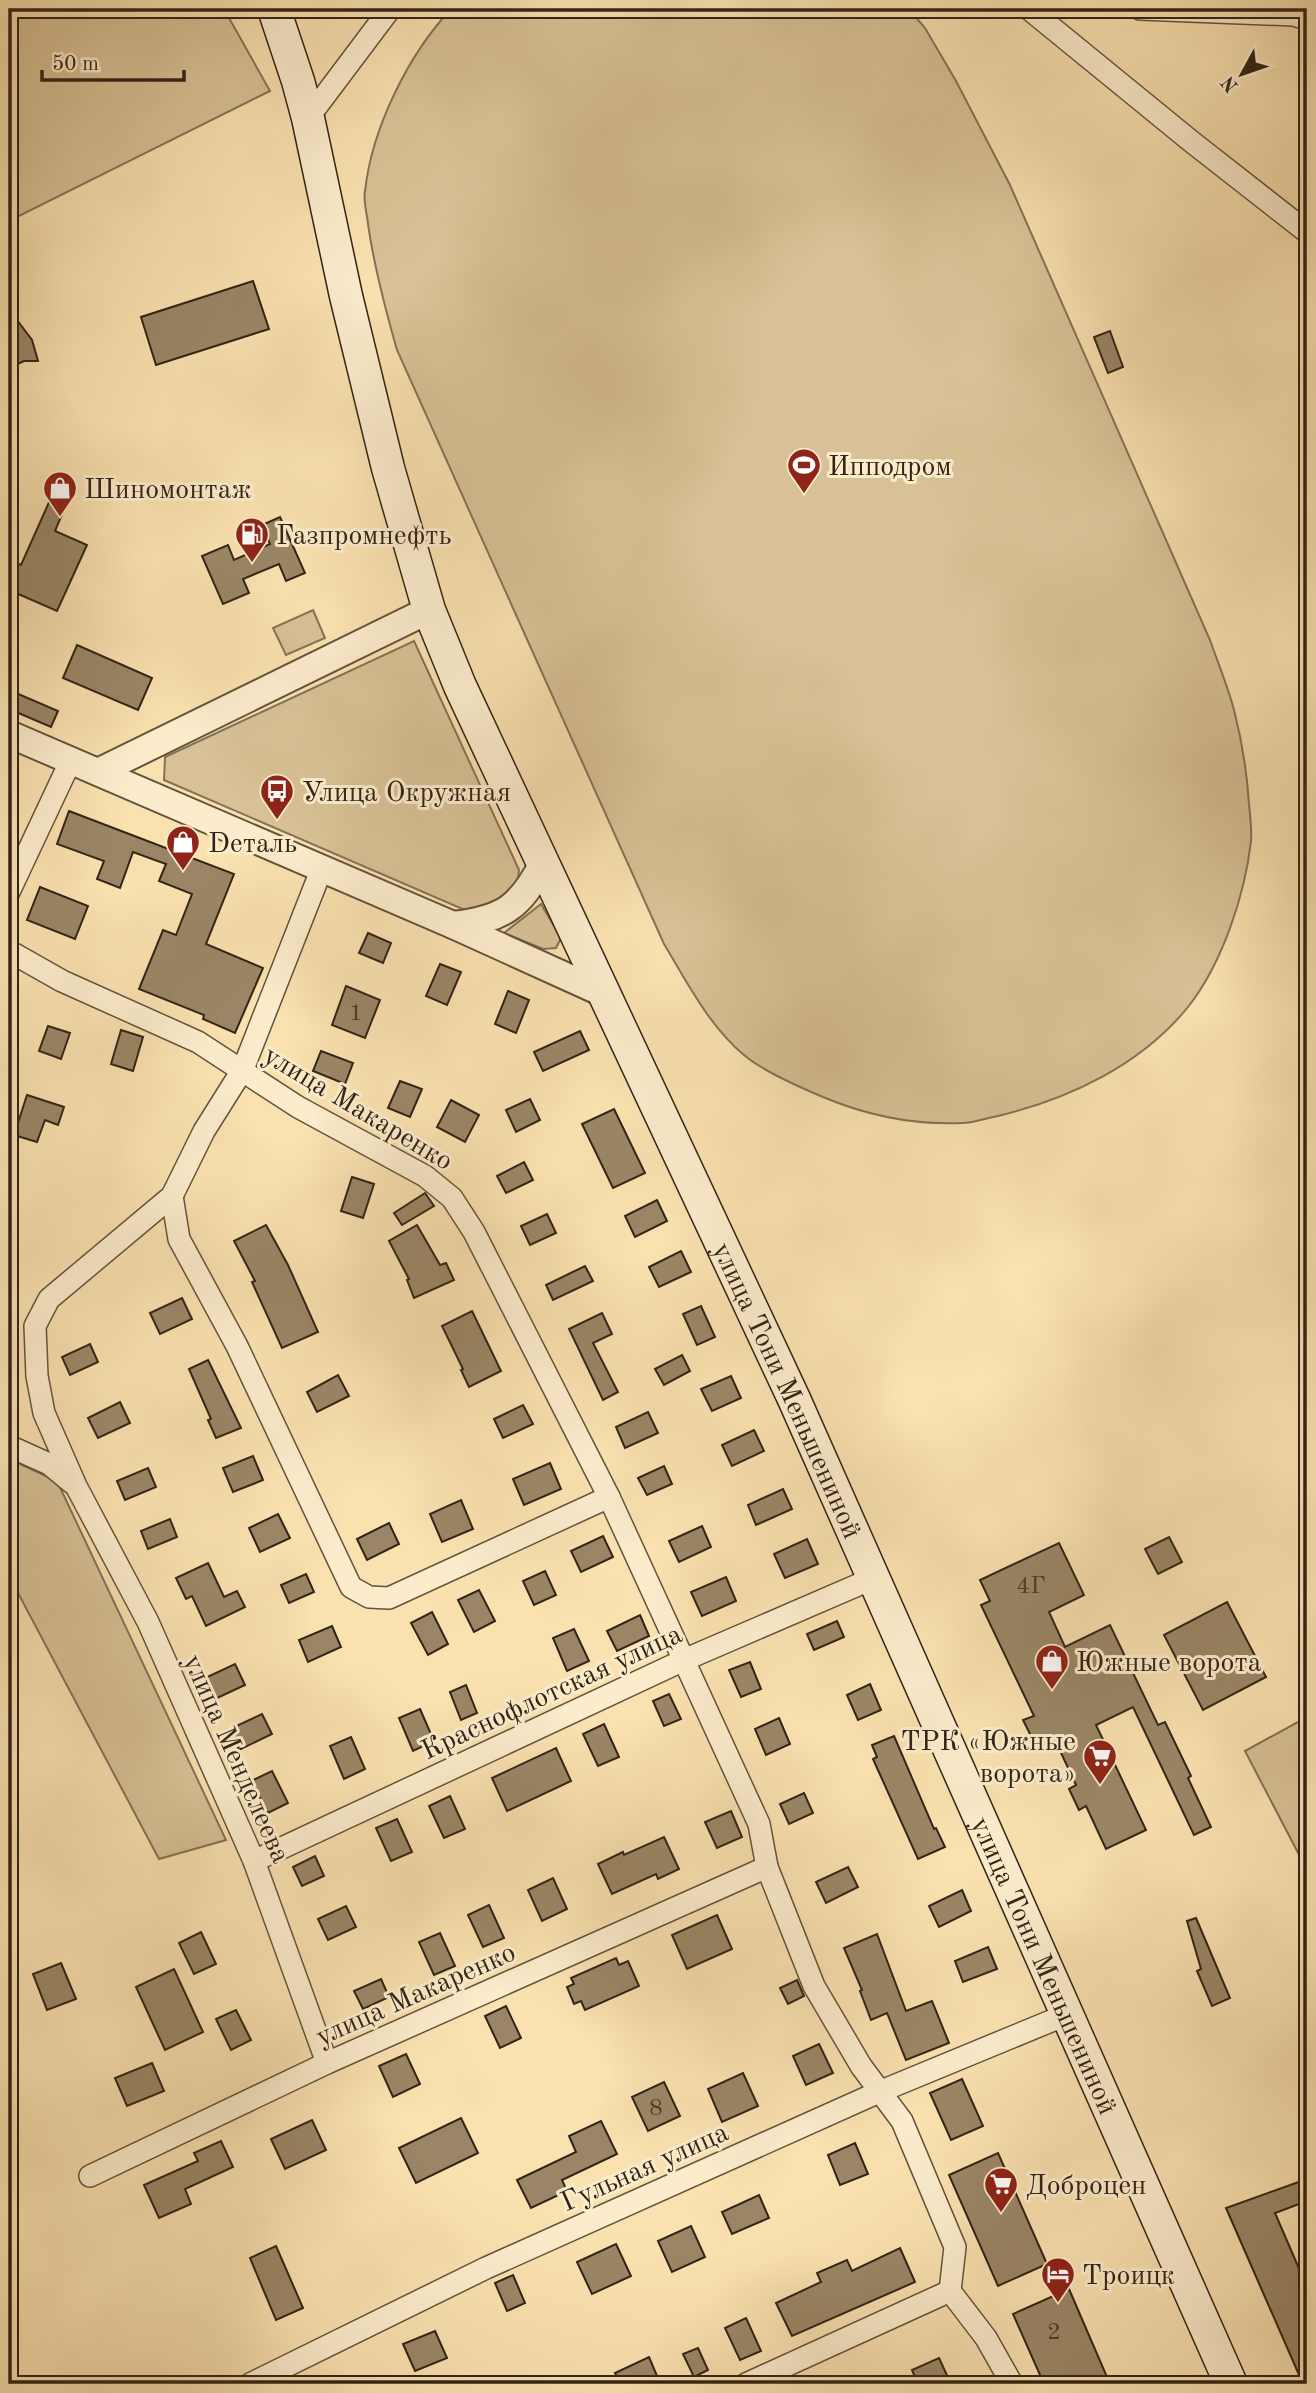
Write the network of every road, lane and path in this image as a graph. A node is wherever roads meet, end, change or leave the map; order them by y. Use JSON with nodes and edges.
{"nodes":[{"id":1,"x":274,"y":9,"type":"edge"},
{"id":2,"x":390,"y":9,"type":"edge"},
{"id":3,"x":1029,"y":9,"type":"edge"},
{"id":4,"x":1140,"y":9,"type":"edge"},
{"id":5,"x":1307,"y":19,"type":"edge"},
{"id":6,"x":308,"y":118,"type":"junction"},
{"id":7,"x":1307,"y":232,"type":"edge"},
{"id":8,"x":429,"y":610,"type":"junction"},
{"id":9,"x":9,"y":734,"type":"edge"},
{"id":10,"x":71,"y":760,"type":"junction"},
{"id":11,"x":98,"y":772,"type":"junction"},
{"id":12,"x":543,"y":863,"type":"junction"},
{"id":13,"x":322,"y":869,"type":"junction"},
{"id":14,"x":9,"y":892,"type":"edge"},
{"id":15,"x":453,"y":925,"type":"junction"},
{"id":16,"x":9,"y":951,"type":"edge"},
{"id":17,"x":605,"y":995,"type":"junction"},
{"id":18,"x":243,"y":1069,"type":"junction"},
{"id":19,"x":172,"y":1196,"type":"junction"},
{"id":20,"x":9,"y":1446,"type":"edge"},
{"id":21,"x":76,"y":1486,"type":"junction"},
{"id":22,"x":610,"y":1497,"type":"junction"},
{"id":23,"x":874,"y":1578,"type":"junction"},
{"id":24,"x":684,"y":1660,"type":"junction"},
{"id":25,"x":254,"y":1861,"type":"junction"},
{"id":26,"x":767,"y":1867,"type":"junction"},
{"id":27,"x":1068,"y":2014,"type":"junction"},
{"id":28,"x":327,"y":2063,"type":"junction"},
{"id":29,"x":879,"y":2092,"type":"junction"},
{"id":30,"x":90,"y":2176,"type":"dead end"},
{"id":31,"x":950,"y":2291,"type":"junction"},
{"id":32,"x":250,"y":2384,"type":"edge"},
{"id":33,"x":746,"y":2384,"type":"edge"},
{"id":34,"x":1012,"y":2384,"type":"edge"},
{"id":35,"x":1231,"y":2384,"type":"edge"}],
"edges":[{"from":1,"to":6,"type":"main road","name":"улица Тони Меньшениной"},
{"from":2,"to":6,"type":"street"},
{"from":3,"to":7,"type":"street"},
{"from":4,"to":5,"type":"street"},
{"from":6,"to":8,"type":"main road","name":"улица Тони Меньшениной"},
{"from":8,"to":11,"type":"street"},
{"from":8,"to":12,"type":"main road","name":"улица Тони Меньшениной"},
{"from":9,"to":10,"type":"street"},
{"from":10,"to":11,"type":"street"},
{"from":10,"to":14,"type":"street"},
{"from":11,"to":13,"type":"street"},
{"from":12,"to":15,"type":"street"},
{"from":12,"to":17,"type":"main road","name":"улица Тони Меньшениной"},
{"from":13,"to":15,"type":"street"},
{"from":13,"to":18,"type":"street"},
{"from":15,"to":17,"type":"street"},
{"from":16,"to":18,"type":"street","name":"улица Макаренко"},
{"from":17,"to":23,"type":"main road","name":"улица Тони Меньшениной"},
{"from":18,"to":19,"type":"street"},
{"from":18,"to":22,"type":"street","name":"улица Макаренко"},
{"from":19,"to":21,"type":"street","name":"улица Менделеева"},
{"from":19,"to":22,"type":"street"},
{"from":20,"to":21,"type":"street","name":"улица Менделеева"},
{"from":21,"to":25,"type":"street","name":"улица Менделеева"},
{"from":22,"to":24,"type":"street","name":"улица Макаренко"},
{"from":23,"to":24,"type":"street","name":"Краснофлотская улица"},
{"from":23,"to":27,"type":"main road","name":"улица Тони Меньшениной"},
{"from":24,"to":25,"type":"street","name":"Краснофлотская улица"},
{"from":24,"to":26,"type":"street","name":"улица Макаренко"},
{"from":25,"to":28,"type":"street","name":"улица Менделеева"},
{"from":26,"to":28,"type":"street","name":"улица Макаренко"},
{"from":26,"to":29,"type":"street","name":"улица Макаренко"},
{"from":27,"to":29,"type":"street","name":"Гульная улица"},
{"from":27,"to":35,"type":"main road","name":"улица Тони Меньшениной"},
{"from":28,"to":30,"type":"street","name":"улица Макаренко"},
{"from":29,"to":31,"type":"street","name":"улица Макаренко"},
{"from":29,"to":32,"type":"street","name":"Гульная улица"},
{"from":31,"to":33,"type":"street"},
{"from":31,"to":34,"type":"street"}]}
